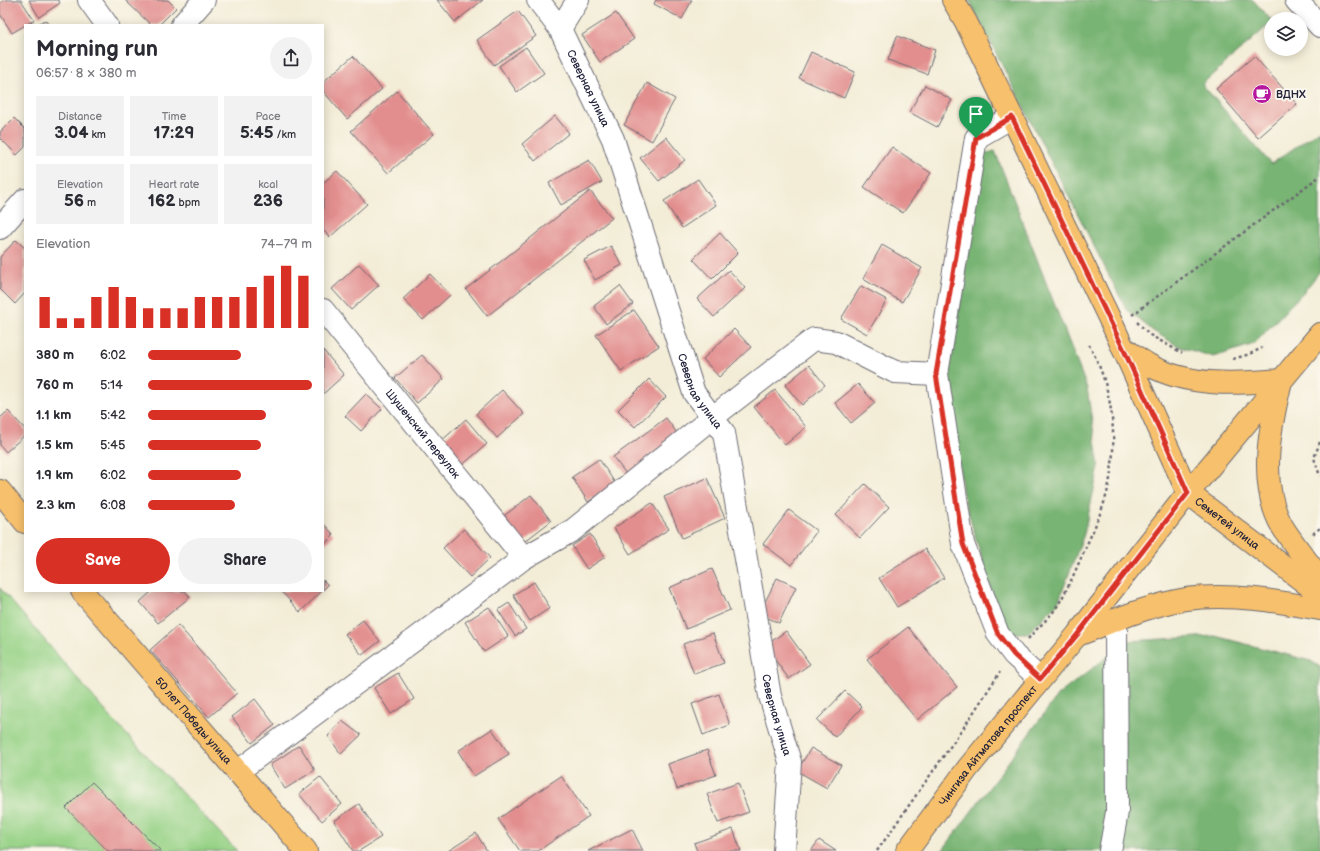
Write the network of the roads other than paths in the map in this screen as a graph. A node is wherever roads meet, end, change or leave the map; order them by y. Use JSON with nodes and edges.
{"nodes":[{"id":1,"x":89,"y":0,"type":"edge"},
{"id":2,"x":204,"y":0,"type":"edge"},
{"id":3,"x":538,"y":0,"type":"edge"},
{"id":4,"x":578,"y":0,"type":"edge"},
{"id":5,"x":953,"y":0,"type":"edge"},
{"id":6,"x":1296,"y":0,"type":"edge"},
{"id":7,"x":105,"y":24,"type":"edge"},
{"id":8,"x":183,"y":24,"type":"edge"},
{"id":9,"x":1320,"y":26,"type":"edge"},
{"id":10,"x":560,"y":29,"type":"junction"},
{"id":11,"x":1012,"y":117,"type":"junction"},
{"id":12,"x":24,"y":201,"type":"edge"},
{"id":13,"x":0,"y":228,"type":"edge"},
{"id":14,"x":324,"y":311,"type":"edge"},
{"id":15,"x":1320,"y":334,"type":"edge"},
{"id":16,"x":1123,"y":348,"type":"junction"},
{"id":17,"x":936,"y":374,"type":"junction"},
{"id":18,"x":1281,"y":380,"type":"junction"},
{"id":19,"x":713,"y":417,"type":"junction"},
{"id":20,"x":0,"y":491,"type":"edge"},
{"id":21,"x":1188,"y":493,"type":"junction"},
{"id":22,"x":24,"y":521,"type":"edge"},
{"id":23,"x":524,"y":558,"type":"junction"},
{"id":24,"x":1320,"y":578,"type":"edge"},
{"id":25,"x":83,"y":592,"type":"edge"},
{"id":26,"x":1320,"y":594,"type":"edge"},
{"id":27,"x":1320,"y":609,"type":"edge"},
{"id":28,"x":1116,"y":620,"type":"junction"},
{"id":29,"x":1077,"y":635,"type":"junction"},
{"id":30,"x":1040,"y":679,"type":"junction"},
{"id":31,"x":237,"y":772,"type":"junction"},
{"id":32,"x":306,"y":851,"type":"edge"},
{"id":33,"x":784,"y":851,"type":"edge"},
{"id":34,"x":907,"y":851,"type":"edge"},
{"id":35,"x":1110,"y":851,"type":"edge"}],
"edges":[{"from":1,"to":7,"type":"street"},
{"from":2,"to":8,"type":"street"},
{"from":3,"to":10,"type":"street","name":"Северная улица"},
{"from":4,"to":10,"type":"street"},
{"from":5,"to":11,"type":"main road","name":"Семетей улица"},
{"from":6,"to":9,"type":"street"},
{"from":10,"to":19,"type":"street","name":"Северная улица"},
{"from":11,"to":16,"type":"main road","name":"Семетей улица"},
{"from":11,"to":17,"type":"street"},
{"from":12,"to":13,"type":"street"},
{"from":14,"to":23,"type":"street","name":"Шушенский переулок"},
{"from":15,"to":18,"type":"main road","name":"Чингиза Айтматова проспект"},
{"from":16,"to":18,"type":"main road"},
{"from":16,"to":21,"type":"main road","name":"Семетей улица"},
{"from":17,"to":19,"type":"street"},
{"from":17,"to":30,"type":"street"},
{"from":18,"to":21,"type":"main road","name":"Чингиза Айтматова проспект"},
{"from":18,"to":24,"type":"main road"},
{"from":19,"to":23,"type":"street"},
{"from":19,"to":33,"type":"street","name":"Северная улица"},
{"from":20,"to":22,"type":"main road"},
{"from":21,"to":26,"type":"main road","name":"Семетей улица"},
{"from":21,"to":29,"type":"main road","name":"Чингиза Айтматова проспект"},
{"from":23,"to":31,"type":"street"},
{"from":25,"to":31,"type":"main road","name":"50 лет Победы улица"},
{"from":27,"to":28,"type":"main road"},
{"from":28,"to":29,"type":"main road"},
{"from":28,"to":35,"type":"street"},
{"from":29,"to":30,"type":"main road","name":"Чингиза Айтматова проспект"},
{"from":30,"to":34,"type":"main road","name":"Чингиза Айтматова проспект"},
{"from":31,"to":32,"type":"main road","name":"50 лет Победы улица"}]}
